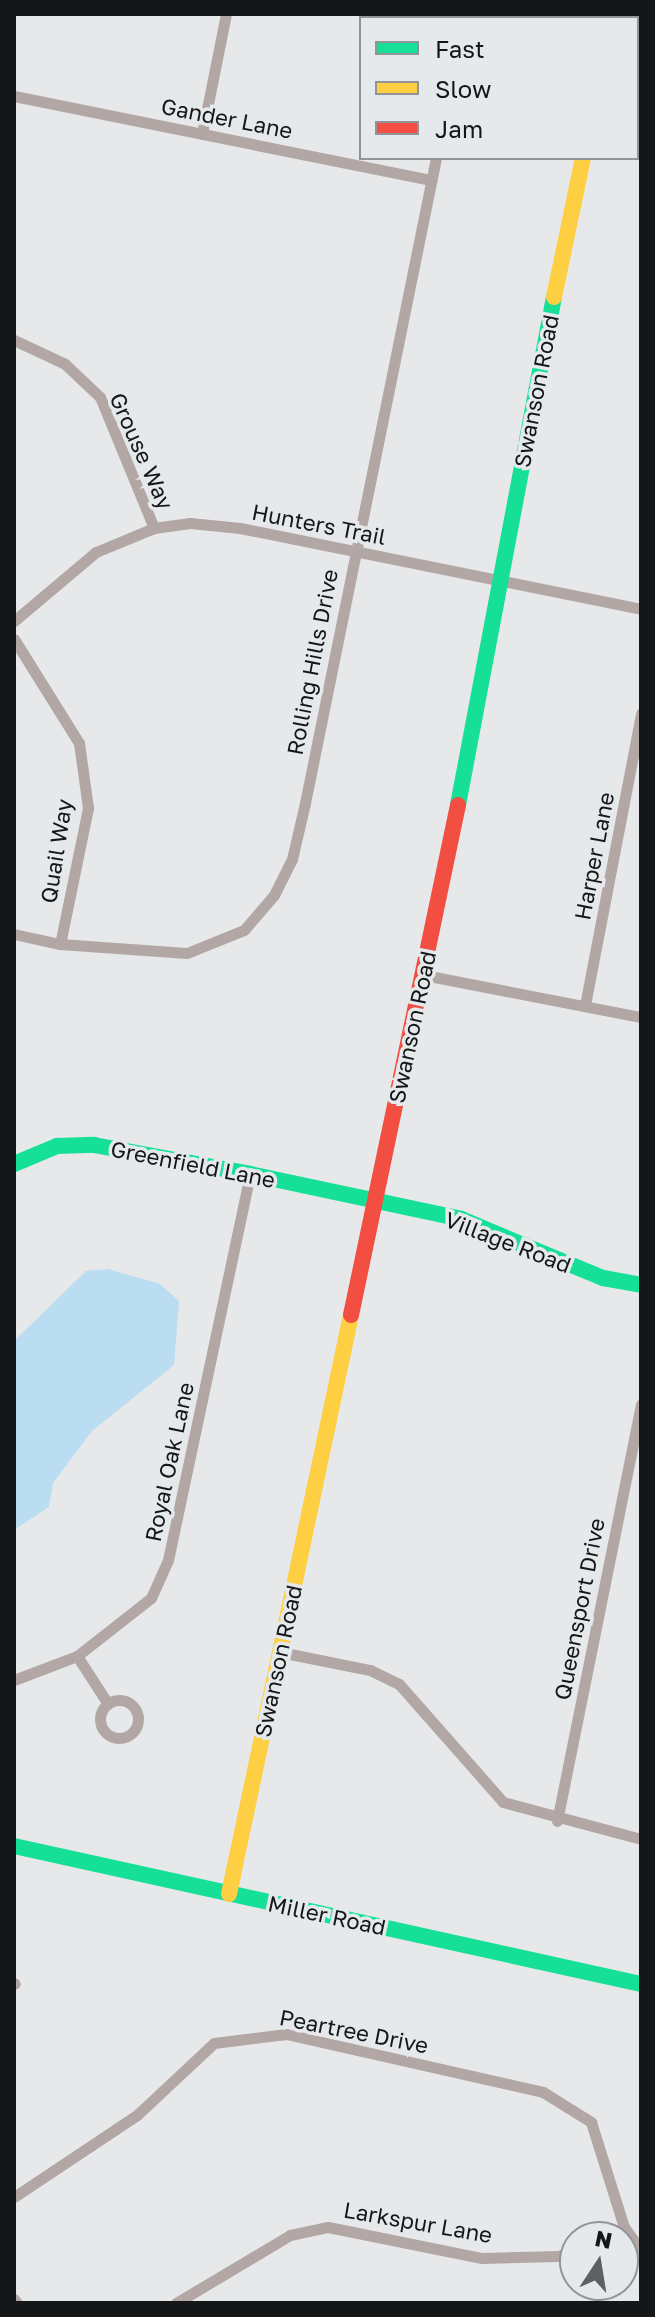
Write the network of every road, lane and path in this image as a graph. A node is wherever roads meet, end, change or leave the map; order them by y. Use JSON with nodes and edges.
{"nodes":[{"id":1,"x":226,"y":14,"type":"edge"},
{"id":2,"x":14,"y":96,"type":"edge"},
{"id":3,"x":202,"y":134,"type":"junction"},
{"id":4,"x":436,"y":160,"type":"edge"},
{"id":5,"x":583,"y":160,"type":"edge"},
{"id":6,"x":432,"y":180,"type":"junction"},
{"id":7,"x":14,"y":340,"type":"edge"},
{"id":8,"x":154,"y":528,"type":"junction"},
{"id":9,"x":354,"y":551,"type":"junction"},
{"id":10,"x":505,"y":582,"type":"junction"},
{"id":11,"x":641,"y":609,"type":"edge"},
{"id":12,"x":14,"y":621,"type":"edge"},
{"id":13,"x":14,"y":639,"type":"edge"},
{"id":14,"x":641,"y":713,"type":"edge"},
{"id":15,"x":14,"y":934,"type":"edge"},
{"id":16,"x":60,"y":944,"type":"junction"},
{"id":17,"x":424,"y":975,"type":"junction"},
{"id":18,"x":585,"y":1005,"type":"junction"},
{"id":19,"x":641,"y":1017,"type":"edge"},
{"id":20,"x":14,"y":1164,"type":"edge"},
{"id":21,"x":250,"y":1174,"type":"junction"},
{"id":22,"x":374,"y":1202,"type":"junction"},
{"id":23,"x":641,"y":1285,"type":"edge"},
{"id":24,"x":641,"y":1404,"type":"edge"},
{"id":25,"x":280,"y":1652,"type":"junction"},
{"id":26,"x":77,"y":1656,"type":"junction"},
{"id":27,"x":14,"y":1680,"type":"edge"},
{"id":28,"x":108,"y":1704,"type":"dead end"},
{"id":29,"x":557,"y":1821,"type":"junction"},
{"id":30,"x":641,"y":1839,"type":"edge"},
{"id":31,"x":14,"y":1846,"type":"edge"},
{"id":32,"x":229,"y":1894,"type":"junction"},
{"id":33,"x":641,"y":1984,"type":"edge"},
{"id":34,"x":14,"y":2197,"type":"edge"},
{"id":35,"x":622,"y":2221,"type":"edge"},
{"id":36,"x":559,"y":2256,"type":"edge"},
{"id":37,"x":176,"y":2303,"type":"edge"}],
"edges":[{"from":1,"to":3,"type":"street"},
{"from":2,"to":3,"type":"street","name":"Gander Lane"},
{"from":3,"to":6,"type":"street","name":"Gander Lane"},
{"from":4,"to":6,"type":"street","name":"Rolling Hills Drive"},
{"from":5,"to":10,"type":"street","name":"Swanson Road"},
{"from":6,"to":9,"type":"street","name":"Rolling Hills Drive"},
{"from":7,"to":8,"type":"street","name":"Grouse Way"},
{"from":8,"to":9,"type":"street","name":"Hunters Trail"},
{"from":8,"to":12,"type":"street","name":"Hunters Trail"},
{"from":9,"to":10,"type":"street","name":"Hunters Trail"},
{"from":9,"to":16,"type":"street","name":"Rolling Hills Drive"},
{"from":10,"to":11,"type":"street","name":"Hunters Trail"},
{"from":10,"to":17,"type":"street","name":"Swanson Road"},
{"from":13,"to":16,"type":"street","name":"Quail Way"},
{"from":14,"to":18,"type":"street","name":"Harper Lane"},
{"from":15,"to":16,"type":"street","name":"Rolling Hills Drive"},
{"from":17,"to":18,"type":"street"},
{"from":17,"to":22,"type":"street","name":"Swanson Road"},
{"from":18,"to":19,"type":"street"},
{"from":20,"to":21,"type":"street","name":"Greenfield Lane"},
{"from":21,"to":22,"type":"street","name":"Greenfield Lane"},
{"from":21,"to":26,"type":"street","name":"Royal Oak Lane"},
{"from":22,"to":23,"type":"street","name":"Village Road"},
{"from":22,"to":25,"type":"street","name":"Swanson Road"},
{"from":24,"to":29,"type":"street","name":"Queensport Drive"},
{"from":25,"to":29,"type":"street"},
{"from":25,"to":32,"type":"street","name":"Swanson Road"},
{"from":26,"to":27,"type":"street","name":"Royal Oak Lane"},
{"from":26,"to":28,"type":"street"},
{"from":29,"to":30,"type":"street"},
{"from":31,"to":32,"type":"street","name":"Miller Road"},
{"from":32,"to":33,"type":"street","name":"Miller Road"},
{"from":34,"to":35,"type":"street","name":"Peartree Drive"},
{"from":36,"to":37,"type":"street","name":"Larkspur Lane"}]}
